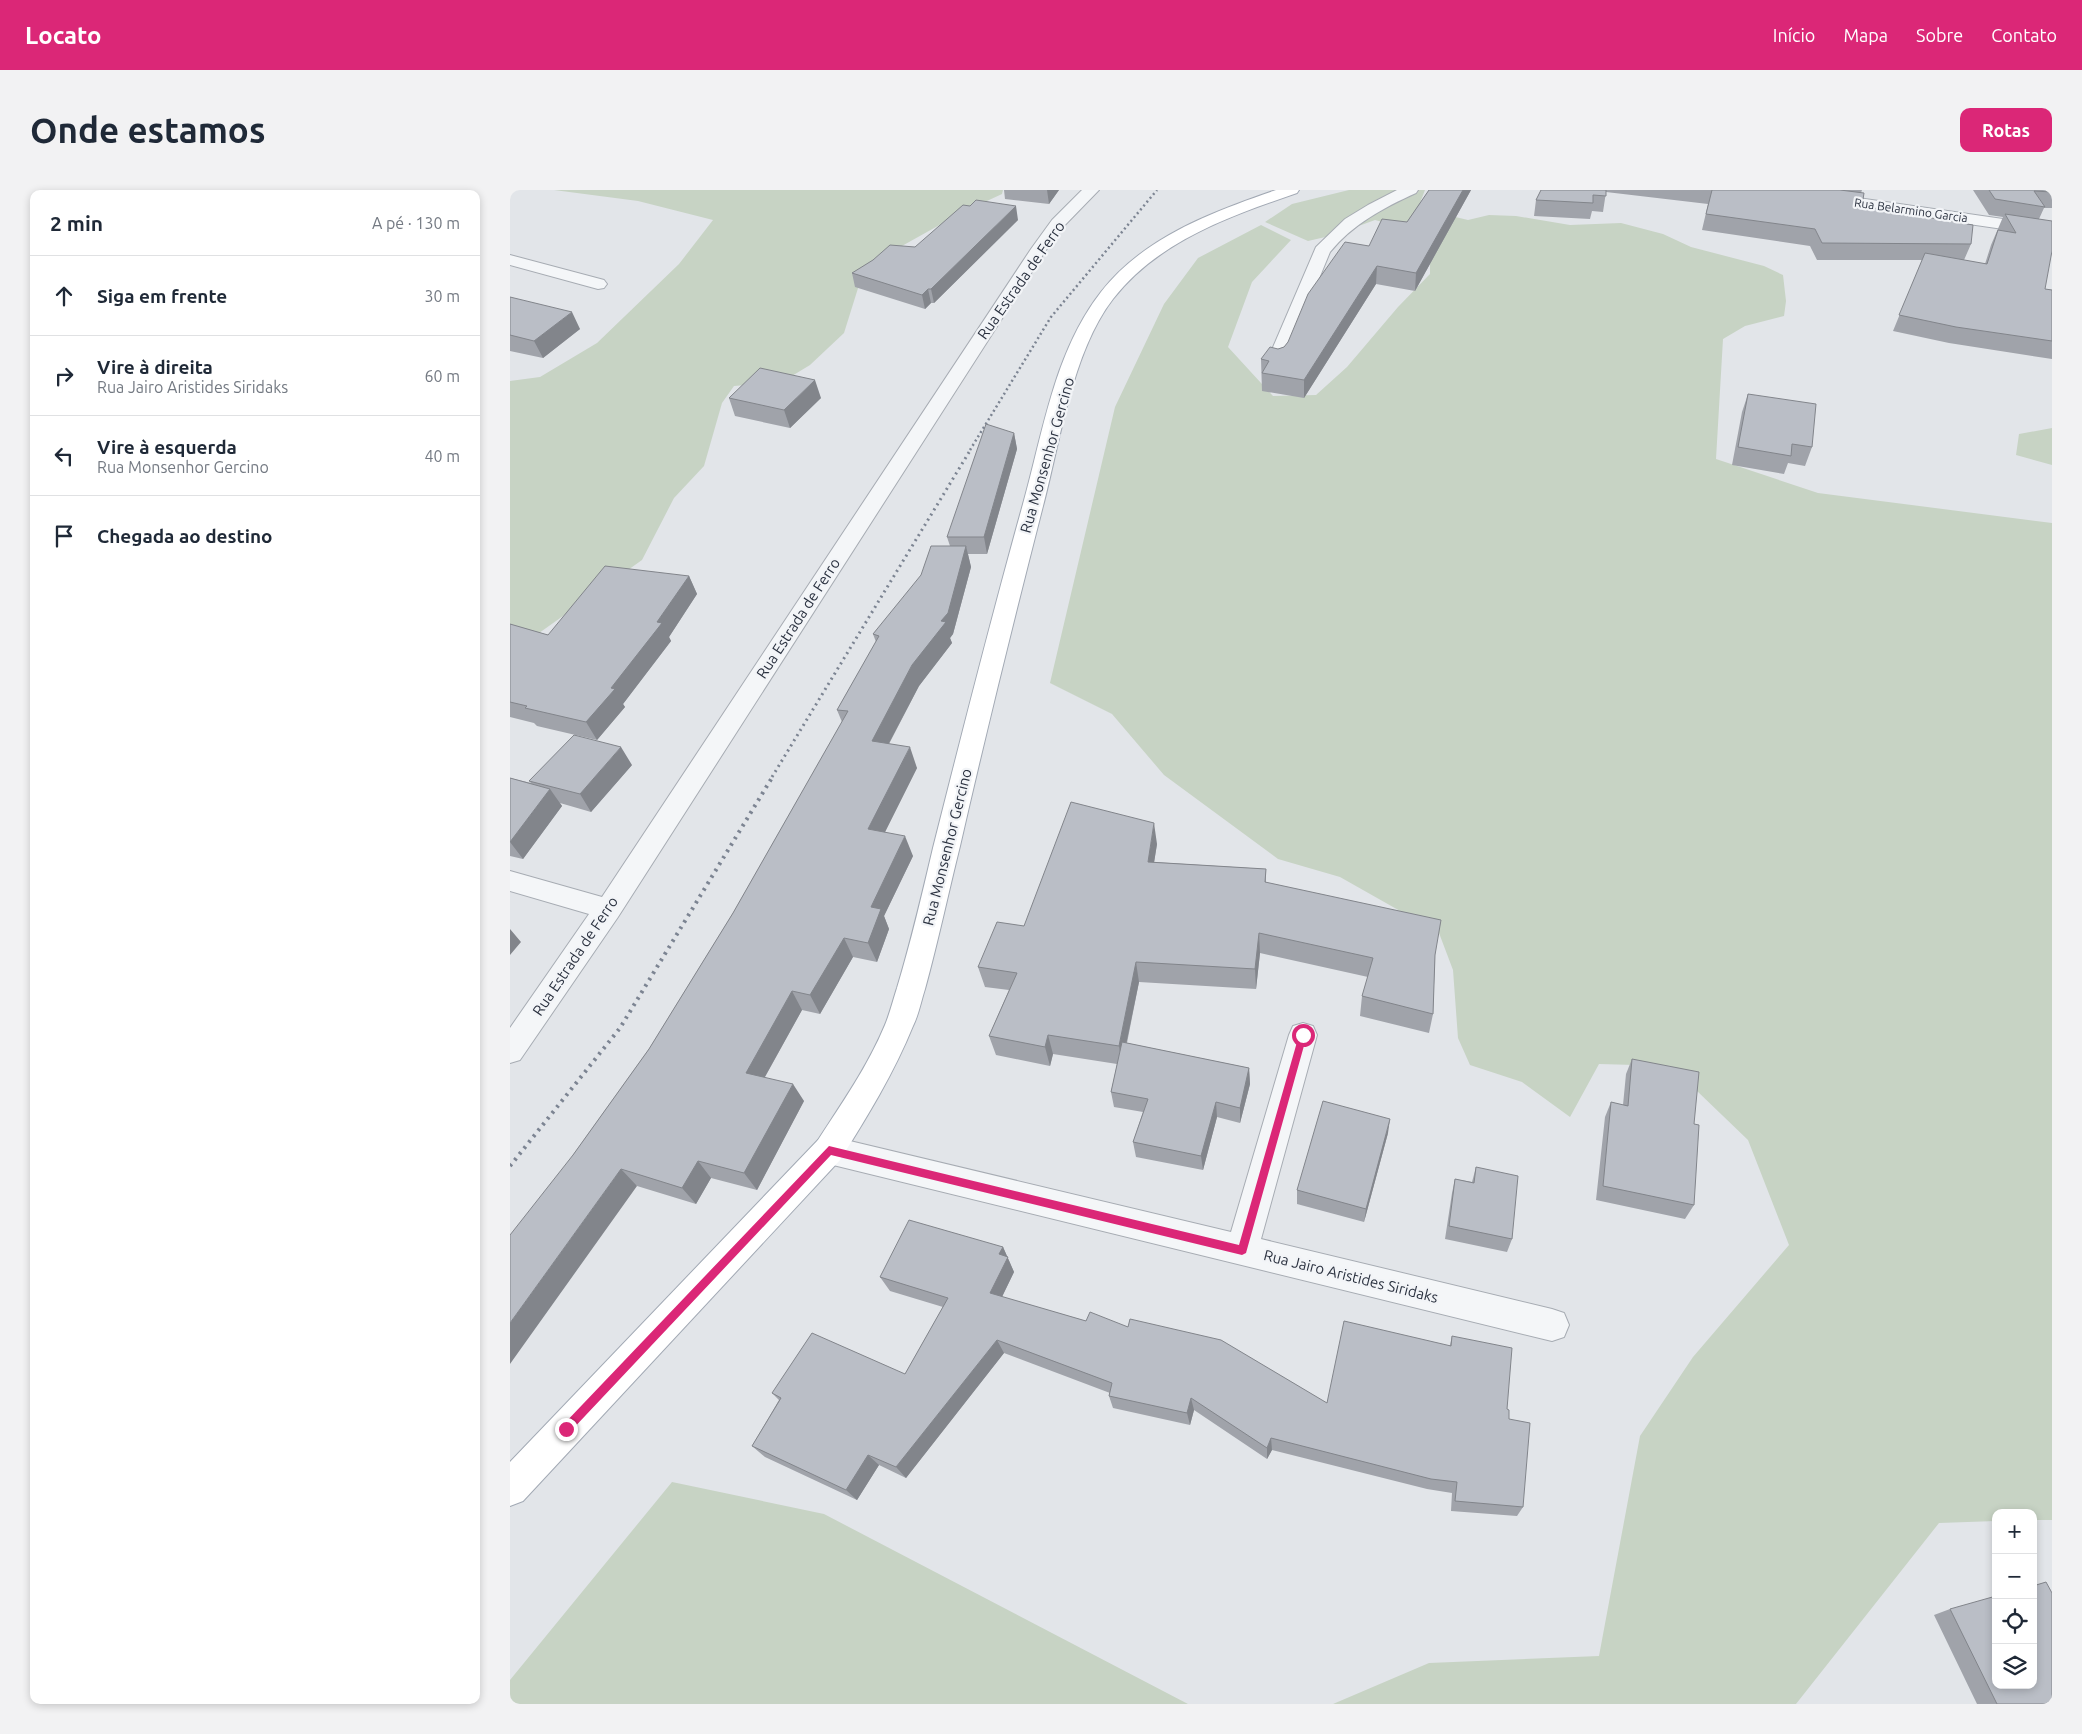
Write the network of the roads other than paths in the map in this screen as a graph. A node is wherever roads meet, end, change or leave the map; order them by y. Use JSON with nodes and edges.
{"nodes":[{"id":1,"x":1091,"y":190,"type":"edge"},
{"id":2,"x":1291,"y":190,"type":"edge"},
{"id":3,"x":1410,"y":190,"type":"edge"},
{"id":4,"x":1770,"y":190,"type":"edge"},
{"id":5,"x":2052,"y":231,"type":"edge"},
{"id":6,"x":510,"y":260,"type":"edge"},
{"id":7,"x":598,"y":284,"type":"dead end"},
{"id":8,"x":1277,"y":359,"type":"edge"},
{"id":9,"x":510,"y":881,"type":"edge"},
{"id":10,"x":608,"y":910,"type":"junction"},
{"id":11,"x":1303,"y":1035,"type":"dead end"},
{"id":12,"x":510,"y":1051,"type":"edge"},
{"id":13,"x":829,"y":1150,"type":"junction"},
{"id":14,"x":1242,"y":1250,"type":"junction"},
{"id":15,"x":1552,"y":1325,"type":"dead end"},
{"id":16,"x":510,"y":1488,"type":"edge"}],
"edges":[{"from":1,"to":10,"type":"street","name":"Rua Estrada de Ferro"},
{"from":2,"to":13,"type":"main road","name":"Rua Monsenhor Gercino"},
{"from":3,"to":8,"type":"street"},
{"from":4,"to":5,"type":"street","name":"Rua Belarmino Garcia"},
{"from":6,"to":7,"type":"street"},
{"from":9,"to":10,"type":"street"},
{"from":10,"to":12,"type":"street","name":"Rua Estrada de Ferro"},
{"from":11,"to":14,"type":"street"},
{"from":13,"to":14,"type":"street","name":"Rua Jairo Aristides Siridaks"},
{"from":13,"to":16,"type":"main road","name":"Rua Monsenhor Gercino"},
{"from":14,"to":15,"type":"street","name":"Rua Jairo Aristides Siridaks"}]}
